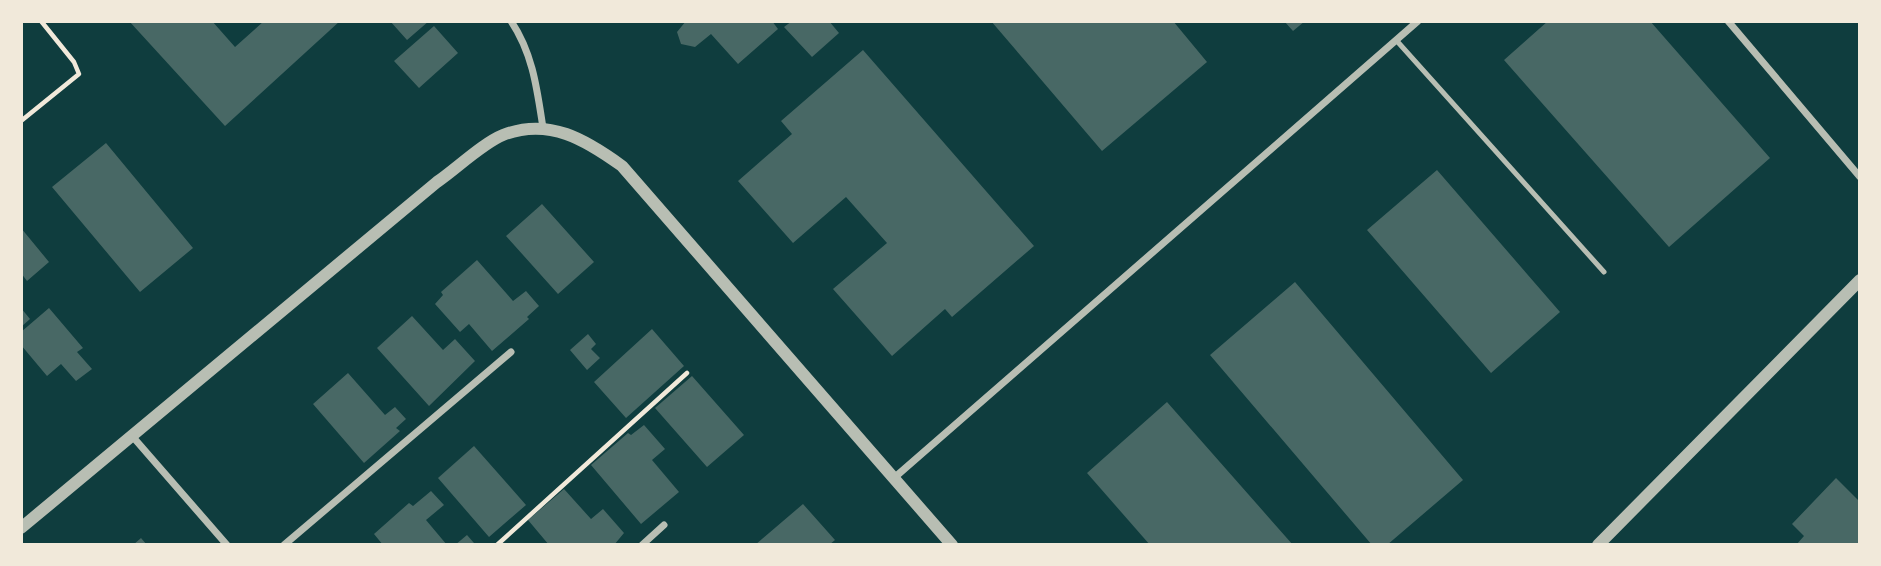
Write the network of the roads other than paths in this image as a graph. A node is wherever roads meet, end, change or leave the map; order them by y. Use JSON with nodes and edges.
{"nodes":[{"id":1,"x":511,"y":21,"type":"edge"},
{"id":2,"x":1418,"y":21,"type":"edge"},
{"id":3,"x":1728,"y":21,"type":"edge"},
{"id":4,"x":1396,"y":40,"type":"junction"},
{"id":5,"x":543,"y":128,"type":"junction"},
{"id":6,"x":1860,"y":177,"type":"edge"},
{"id":7,"x":1604,"y":272,"type":"dead end"},
{"id":8,"x":1860,"y":280,"type":"edge"},
{"id":9,"x":511,"y":352,"type":"dead end"},
{"id":10,"x":133,"y":437,"type":"junction"},
{"id":11,"x":894,"y":478,"type":"junction"},
{"id":12,"x":664,"y":525,"type":"dead end"},
{"id":13,"x":21,"y":528,"type":"edge"},
{"id":14,"x":228,"y":545,"type":"edge"},
{"id":15,"x":284,"y":545,"type":"edge"},
{"id":16,"x":642,"y":545,"type":"edge"},
{"id":17,"x":952,"y":545,"type":"edge"},
{"id":18,"x":1598,"y":545,"type":"edge"}],
"edges":[{"from":1,"to":5,"type":"street"},
{"from":2,"to":4,"type":"street"},
{"from":3,"to":6,"type":"street"},
{"from":4,"to":7,"type":"lane"},
{"from":4,"to":11,"type":"street"},
{"from":5,"to":10,"type":"street"},
{"from":5,"to":11,"type":"street"},
{"from":8,"to":18,"type":"street"},
{"from":9,"to":15,"type":"street"},
{"from":10,"to":13,"type":"street"},
{"from":10,"to":14,"type":"street"},
{"from":11,"to":17,"type":"street"},
{"from":12,"to":16,"type":"street"}]}
